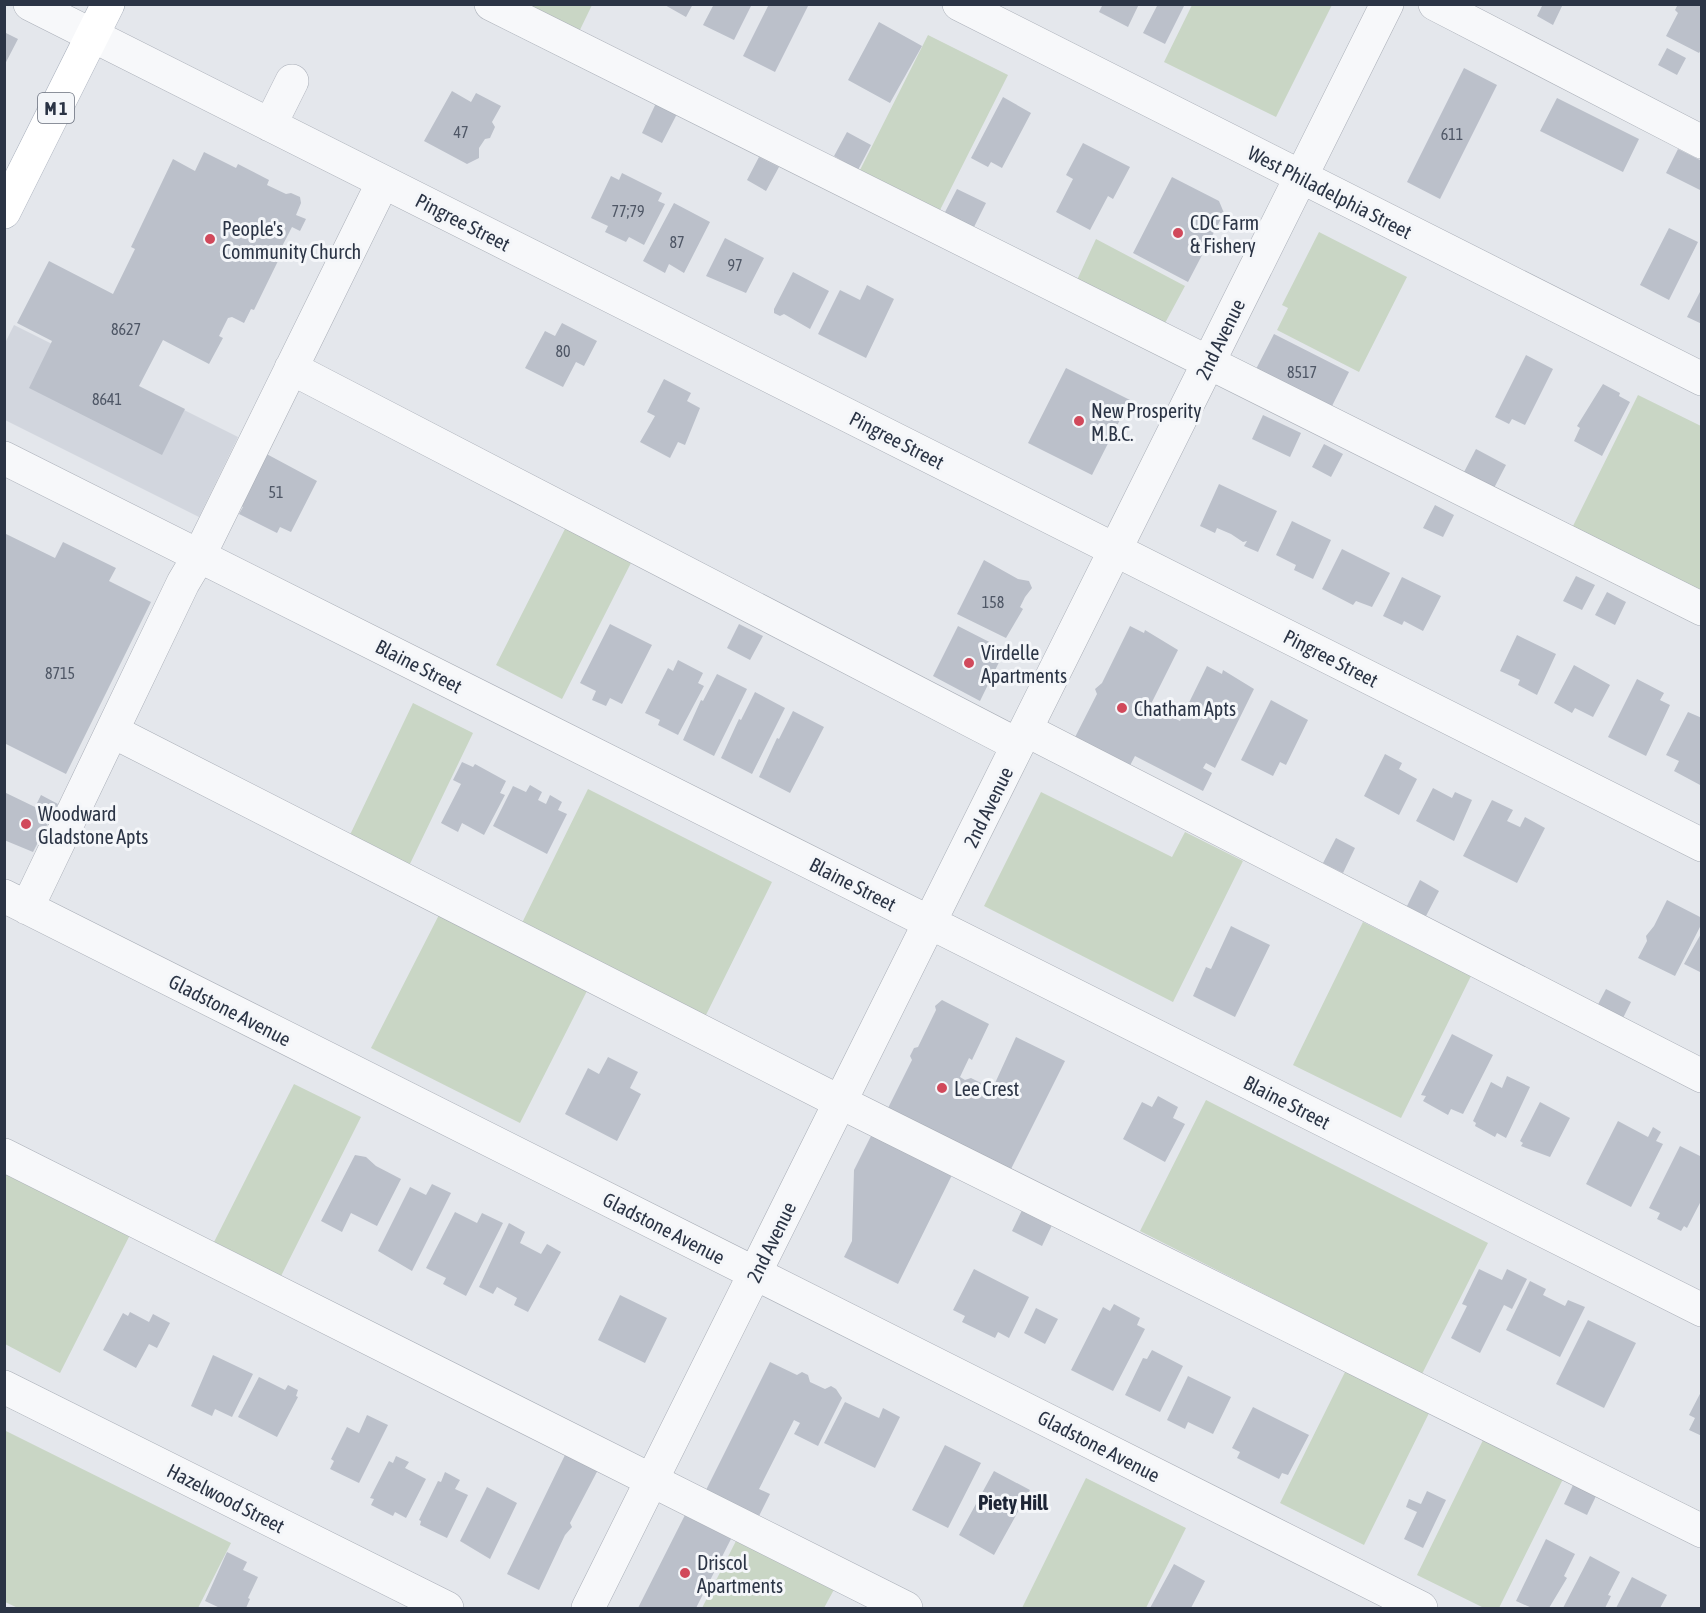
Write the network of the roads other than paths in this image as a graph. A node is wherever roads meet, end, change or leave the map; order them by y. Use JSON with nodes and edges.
{"nodes":[{"id":1,"x":30,"y":4,"type":"edge"},
{"id":2,"x":108,"y":4,"type":"edge"},
{"id":3,"x":491,"y":4,"type":"edge"},
{"id":4,"x":959,"y":4,"type":"edge"},
{"id":5,"x":1387,"y":4,"type":"edge"},
{"id":6,"x":1435,"y":4,"type":"edge"},
{"id":7,"x":93,"y":35,"type":"junction"},
{"id":8,"x":292,"y":81,"type":"dead end"},
{"id":9,"x":270,"y":125,"type":"junction"},
{"id":10,"x":1701,"y":142,"type":"edge"},
{"id":11,"x":1301,"y":177,"type":"junction"},
{"id":12,"x":383,"y":182,"type":"junction"},
{"id":13,"x":4,"y":212,"type":"edge"},
{"id":14,"x":1209,"y":362,"type":"junction"},
{"id":15,"x":291,"y":368,"type":"junction"},
{"id":16,"x":1701,"y":379,"type":"edge"},
{"id":17,"x":4,"y":458,"type":"edge"},
{"id":18,"x":1116,"y":550,"type":"junction"},
{"id":19,"x":199,"y":556,"type":"junction"},
{"id":20,"x":1701,"y":609,"type":"edge"},
{"id":21,"x":112,"y":731,"type":"junction"},
{"id":22,"x":1022,"y":737,"type":"junction"},
{"id":23,"x":1701,"y":845,"type":"edge"},
{"id":24,"x":16,"y":902,"type":"edge"},
{"id":25,"x":930,"y":923,"type":"junction"},
{"id":26,"x":1701,"y":1076,"type":"edge"},
{"id":27,"x":840,"y":1102,"type":"junction"},
{"id":28,"x":4,"y":1155,"type":"edge"},
{"id":29,"x":755,"y":1274,"type":"junction"},
{"id":30,"x":1701,"y":1311,"type":"edge"},
{"id":31,"x":4,"y":1387,"type":"edge"},
{"id":32,"x":653,"y":1480,"type":"junction"},
{"id":33,"x":1701,"y":1532,"type":"edge"},
{"id":34,"x":447,"y":1608,"type":"edge"},
{"id":35,"x":588,"y":1608,"type":"edge"},
{"id":36,"x":906,"y":1608,"type":"edge"},
{"id":37,"x":1421,"y":1608,"type":"edge"}],
"edges":[{"from":1,"to":7,"type":"street","name":"Pingree Street"},
{"from":2,"to":7,"type":"main road","number":"M 1"},
{"from":3,"to":14,"type":"street"},
{"from":4,"to":11,"type":"street","name":"West Philadelphia Street"},
{"from":5,"to":11,"type":"street","name":"2nd Avenue"},
{"from":6,"to":10,"type":"street"},
{"from":7,"to":9,"type":"street","name":"Pingree Street"},
{"from":7,"to":13,"type":"main road","number":"M 1"},
{"from":8,"to":9,"type":"street"},
{"from":9,"to":12,"type":"street","name":"Pingree Street"},
{"from":11,"to":14,"type":"street","name":"2nd Avenue"},
{"from":11,"to":16,"type":"street","name":"West Philadelphia Street"},
{"from":12,"to":15,"type":"street"},
{"from":12,"to":18,"type":"street","name":"Pingree Street"},
{"from":14,"to":18,"type":"street","name":"2nd Avenue"},
{"from":14,"to":20,"type":"street"},
{"from":15,"to":19,"type":"street"},
{"from":15,"to":22,"type":"street"},
{"from":17,"to":19,"type":"street","name":"Blaine Street"},
{"from":18,"to":22,"type":"street","name":"2nd Avenue"},
{"from":18,"to":23,"type":"street","name":"Pingree Street"},
{"from":19,"to":21,"type":"street"},
{"from":19,"to":25,"type":"street","name":"Blaine Street"},
{"from":21,"to":24,"type":"street"},
{"from":21,"to":27,"type":"street"},
{"from":22,"to":25,"type":"street","name":"2nd Avenue"},
{"from":22,"to":26,"type":"street"},
{"from":24,"to":29,"type":"street","name":"Gladstone Avenue"},
{"from":25,"to":27,"type":"street","name":"2nd Avenue"},
{"from":25,"to":30,"type":"street","name":"Blaine Street"},
{"from":27,"to":29,"type":"street","name":"2nd Avenue"},
{"from":27,"to":33,"type":"street"},
{"from":28,"to":32,"type":"street"},
{"from":29,"to":32,"type":"street","name":"2nd Avenue"},
{"from":29,"to":37,"type":"street","name":"Gladstone Avenue"},
{"from":31,"to":34,"type":"street","name":"Hazelwood Street"},
{"from":32,"to":35,"type":"street","name":"2nd Avenue"},
{"from":32,"to":36,"type":"street"}]}
